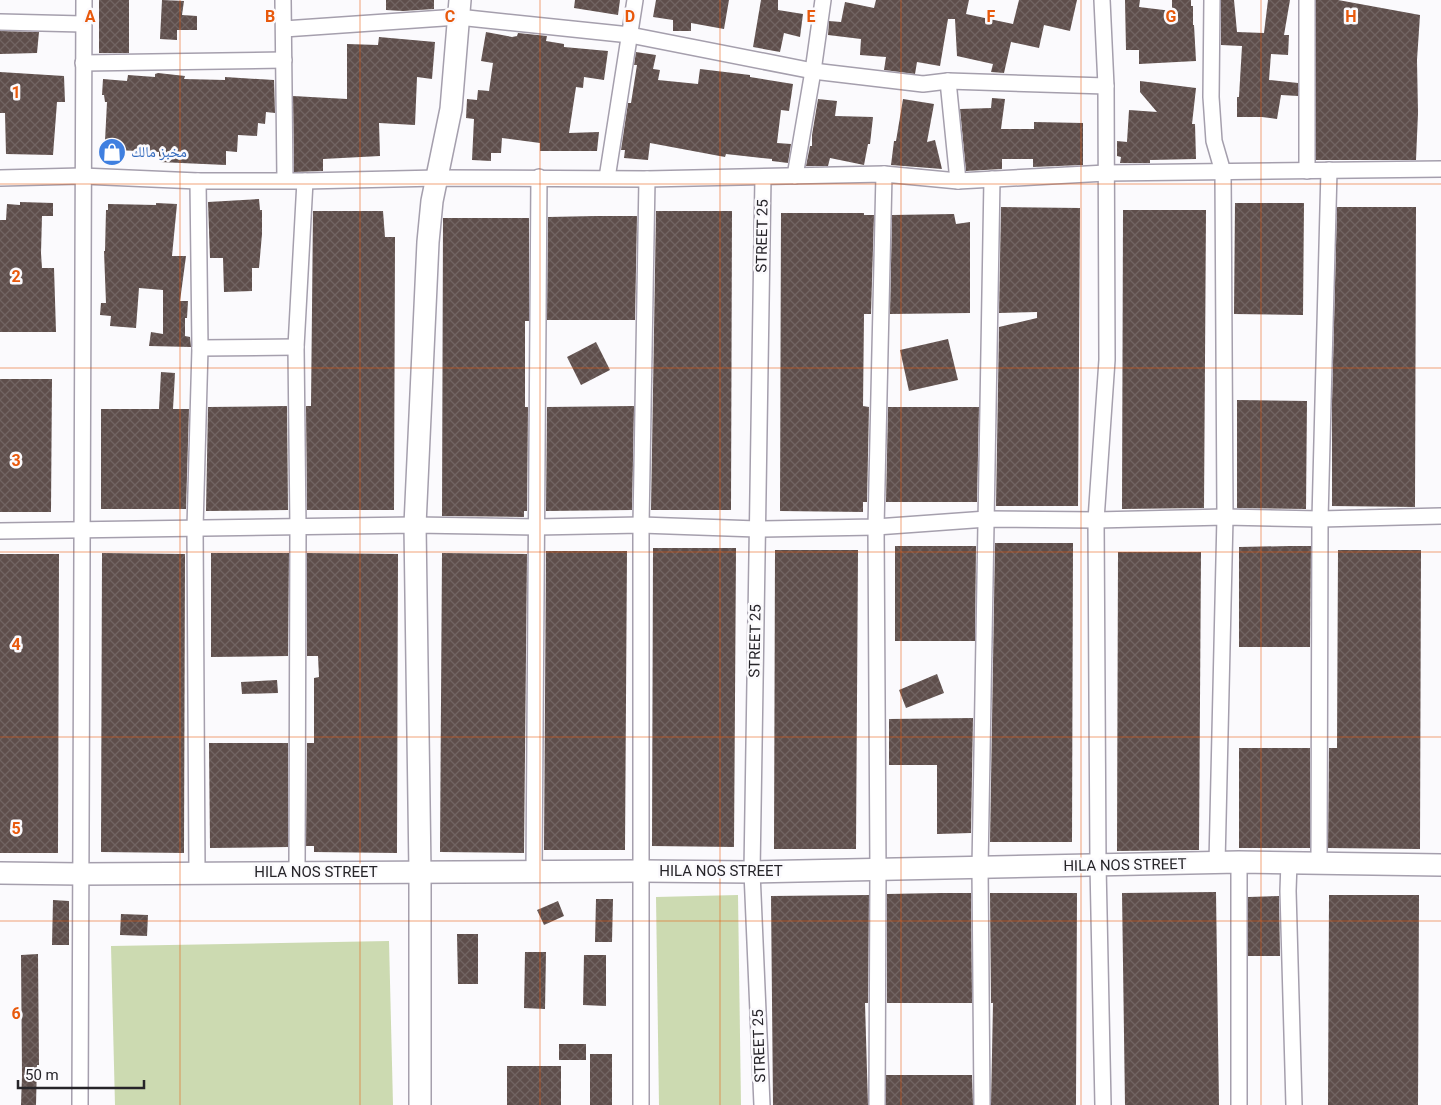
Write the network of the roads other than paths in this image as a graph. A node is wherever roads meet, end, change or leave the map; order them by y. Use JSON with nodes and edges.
{"nodes":[{"id":1,"x":84,"y":0,"type":"edge"},
{"id":2,"x":283,"y":0,"type":"edge"},
{"id":3,"x":635,"y":0,"type":"edge"},
{"id":4,"x":823,"y":0,"type":"edge"},
{"id":5,"x":1102,"y":0,"type":"edge"},
{"id":6,"x":1212,"y":0,"type":"edge"},
{"id":7,"x":1307,"y":0,"type":"edge"},
{"id":8,"x":459,"y":8,"type":"edge"},
{"id":9,"x":0,"y":22,"type":"edge"},
{"id":10,"x":83,"y":24,"type":"junction"},
{"id":11,"x":284,"y":29,"type":"junction"},
{"id":12,"x":630,"y":35,"type":"junction"},
{"id":13,"x":284,"y":60,"type":"junction"},
{"id":14,"x":83,"y":63,"type":"junction"},
{"id":15,"x":813,"y":71,"type":"junction"},
{"id":16,"x":948,"y":81,"type":"junction"},
{"id":17,"x":1106,"y":86,"type":"junction"},
{"id":18,"x":1441,"y":169,"type":"edge"},
{"id":19,"x":1329,"y":170,"type":"junction"},
{"id":20,"x":1308,"y":171,"type":"junction"},
{"id":21,"x":1223,"y":172,"type":"junction"},
{"id":22,"x":1106,"y":173,"type":"junction"},
{"id":23,"x":884,"y":174,"type":"junction"},
{"id":24,"x":82,"y":176,"type":"junction"},
{"id":25,"x":794,"y":176,"type":"junction"},
{"id":26,"x":763,"y":177,"type":"junction"},
{"id":27,"x":0,"y":178,"type":"edge"},
{"id":28,"x":438,"y":178,"type":"junction"},
{"id":29,"x":539,"y":178,"type":"junction"},
{"id":30,"x":607,"y":178,"type":"junction"},
{"id":31,"x":647,"y":179,"type":"junction"},
{"id":32,"x":992,"y":179,"type":"junction"},
{"id":33,"x":285,"y":180,"type":"junction"},
{"id":34,"x":198,"y":181,"type":"junction"},
{"id":35,"x":305,"y":181,"type":"junction"},
{"id":36,"x":958,"y":181,"type":"junction"},
{"id":37,"x":296,"y":347,"type":"junction"},
{"id":38,"x":200,"y":348,"type":"junction"},
{"id":39,"x":1441,"y":516,"type":"edge"},
{"id":40,"x":1225,"y":517,"type":"junction"},
{"id":41,"x":987,"y":519,"type":"junction"},
{"id":42,"x":1320,"y":519,"type":"junction"},
{"id":43,"x":1096,"y":520,"type":"junction"},
{"id":44,"x":415,"y":525,"type":"junction"},
{"id":45,"x":641,"y":525,"type":"junction"},
{"id":46,"x":536,"y":527,"type":"junction"},
{"id":47,"x":876,"y":527,"type":"junction"},
{"id":48,"x":195,"y":528,"type":"junction"},
{"id":49,"x":298,"y":528,"type":"junction"},
{"id":50,"x":757,"y":529,"type":"junction"},
{"id":51,"x":0,"y":531,"type":"edge"},
{"id":52,"x":81,"y":531,"type":"junction"},
{"id":53,"x":1239,"y":862,"type":"junction"},
{"id":54,"x":1289,"y":862,"type":"junction"},
{"id":55,"x":1319,"y":862,"type":"junction"},
{"id":56,"x":1217,"y":863,"type":"junction"},
{"id":57,"x":1098,"y":865,"type":"junction"},
{"id":58,"x":1441,"y":865,"type":"edge"},
{"id":59,"x":980,"y":868,"type":"junction"},
{"id":60,"x":878,"y":870,"type":"junction"},
{"id":61,"x":534,"y":871,"type":"junction"},
{"id":62,"x":641,"y":871,"type":"junction"},
{"id":63,"x":297,"y":872,"type":"junction"},
{"id":64,"x":420,"y":872,"type":"junction"},
{"id":65,"x":752,"y":872,"type":"junction"},
{"id":66,"x":0,"y":873,"type":"edge"},
{"id":67,"x":197,"y":873,"type":"junction"},
{"id":68,"x":81,"y":874,"type":"junction"},
{"id":69,"x":80,"y":1105,"type":"edge"},
{"id":70,"x":420,"y":1105,"type":"edge"},
{"id":71,"x":641,"y":1105,"type":"edge"},
{"id":72,"x":762,"y":1105,"type":"edge"},
{"id":73,"x":877,"y":1105,"type":"edge"},
{"id":74,"x":982,"y":1105,"type":"edge"},
{"id":75,"x":1103,"y":1105,"type":"edge"},
{"id":76,"x":1239,"y":1105,"type":"edge"},
{"id":77,"x":1294,"y":1105,"type":"edge"}],
"edges":[{"from":1,"to":10,"type":"street"},
{"from":2,"to":11,"type":"street"},
{"from":3,"to":12,"type":"street"},
{"from":4,"to":15,"type":"street"},
{"from":5,"to":17,"type":"street"},
{"from":6,"to":21,"type":"street"},
{"from":7,"to":20,"type":"street"},
{"from":8,"to":11,"type":"street"},
{"from":8,"to":12,"type":"street"},
{"from":8,"to":28,"type":"street"},
{"from":9,"to":10,"type":"street"},
{"from":10,"to":14,"type":"street"},
{"from":11,"to":13,"type":"street"},
{"from":12,"to":15,"type":"street"},
{"from":12,"to":30,"type":"street"},
{"from":13,"to":14,"type":"street"},
{"from":13,"to":33,"type":"street"},
{"from":14,"to":24,"type":"street"},
{"from":15,"to":16,"type":"street"},
{"from":15,"to":25,"type":"street"},
{"from":16,"to":17,"type":"street"},
{"from":16,"to":36,"type":"street"},
{"from":17,"to":22,"type":"street"},
{"from":18,"to":19,"type":"street"},
{"from":19,"to":20,"type":"street"},
{"from":19,"to":42,"type":"street"},
{"from":20,"to":21,"type":"street"},
{"from":21,"to":22,"type":"street"},
{"from":21,"to":40,"type":"street"},
{"from":22,"to":32,"type":"street"},
{"from":22,"to":43,"type":"street"},
{"from":23,"to":25,"type":"street"},
{"from":23,"to":36,"type":"street"},
{"from":23,"to":47,"type":"street"},
{"from":24,"to":27,"type":"street"},
{"from":24,"to":34,"type":"street"},
{"from":24,"to":52,"type":"street"},
{"from":25,"to":26,"type":"street"},
{"from":26,"to":31,"type":"street"},
{"from":26,"to":50,"type":"street","name":"STREET 25"},
{"from":28,"to":29,"type":"street"},
{"from":28,"to":35,"type":"street"},
{"from":28,"to":44,"type":"street"},
{"from":29,"to":30,"type":"street"},
{"from":29,"to":46,"type":"street"},
{"from":30,"to":31,"type":"street"},
{"from":31,"to":45,"type":"street"},
{"from":32,"to":36,"type":"street"},
{"from":32,"to":41,"type":"street"},
{"from":33,"to":34,"type":"street"},
{"from":33,"to":35,"type":"street"},
{"from":34,"to":38,"type":"street"},
{"from":35,"to":37,"type":"street"},
{"from":37,"to":38,"type":"street"},
{"from":37,"to":49,"type":"street"},
{"from":38,"to":48,"type":"street"},
{"from":39,"to":42,"type":"street"},
{"from":40,"to":42,"type":"street"},
{"from":40,"to":43,"type":"street"},
{"from":40,"to":56,"type":"street"},
{"from":41,"to":43,"type":"street"},
{"from":41,"to":47,"type":"street"},
{"from":41,"to":59,"type":"street"},
{"from":42,"to":55,"type":"street"},
{"from":43,"to":57,"type":"street"},
{"from":44,"to":46,"type":"street"},
{"from":44,"to":49,"type":"street"},
{"from":44,"to":64,"type":"street"},
{"from":45,"to":46,"type":"street"},
{"from":45,"to":50,"type":"street"},
{"from":45,"to":62,"type":"street"},
{"from":46,"to":61,"type":"street"},
{"from":47,"to":50,"type":"street"},
{"from":47,"to":60,"type":"street"},
{"from":48,"to":49,"type":"street"},
{"from":48,"to":52,"type":"street"},
{"from":48,"to":67,"type":"street"},
{"from":49,"to":63,"type":"street"},
{"from":50,"to":65,"type":"street","name":"STREET 25"},
{"from":51,"to":52,"type":"street"},
{"from":52,"to":68,"type":"street"},
{"from":53,"to":54,"type":"street","name":"HILA NOS STREET"},
{"from":53,"to":56,"type":"street","name":"HILA NOS STREET"},
{"from":53,"to":76,"type":"street"},
{"from":54,"to":55,"type":"street","name":"HILA NOS STREET"},
{"from":54,"to":77,"type":"street"},
{"from":55,"to":58,"type":"street","name":"HILA NOS STREET"},
{"from":56,"to":57,"type":"street","name":"HILA NOS STREET"},
{"from":57,"to":59,"type":"street","name":"HILA NOS STREET"},
{"from":57,"to":75,"type":"street"},
{"from":59,"to":60,"type":"street","name":"HILA NOS STREET"},
{"from":59,"to":74,"type":"street"},
{"from":60,"to":65,"type":"street","name":"HILA NOS STREET"},
{"from":60,"to":73,"type":"street"},
{"from":61,"to":62,"type":"street","name":"HILA NOS STREET"},
{"from":61,"to":64,"type":"street","name":"HILA NOS STREET"},
{"from":62,"to":65,"type":"street","name":"HILA NOS STREET"},
{"from":62,"to":71,"type":"street"},
{"from":63,"to":64,"type":"street","name":"HILA NOS STREET"},
{"from":63,"to":67,"type":"street","name":"HILA NOS STREET"},
{"from":64,"to":70,"type":"street"},
{"from":65,"to":72,"type":"street","name":"STREET 25"},
{"from":66,"to":68,"type":"street","name":"HILA NOS STREET"},
{"from":67,"to":68,"type":"street","name":"HILA NOS STREET"},
{"from":68,"to":69,"type":"street"}]}
